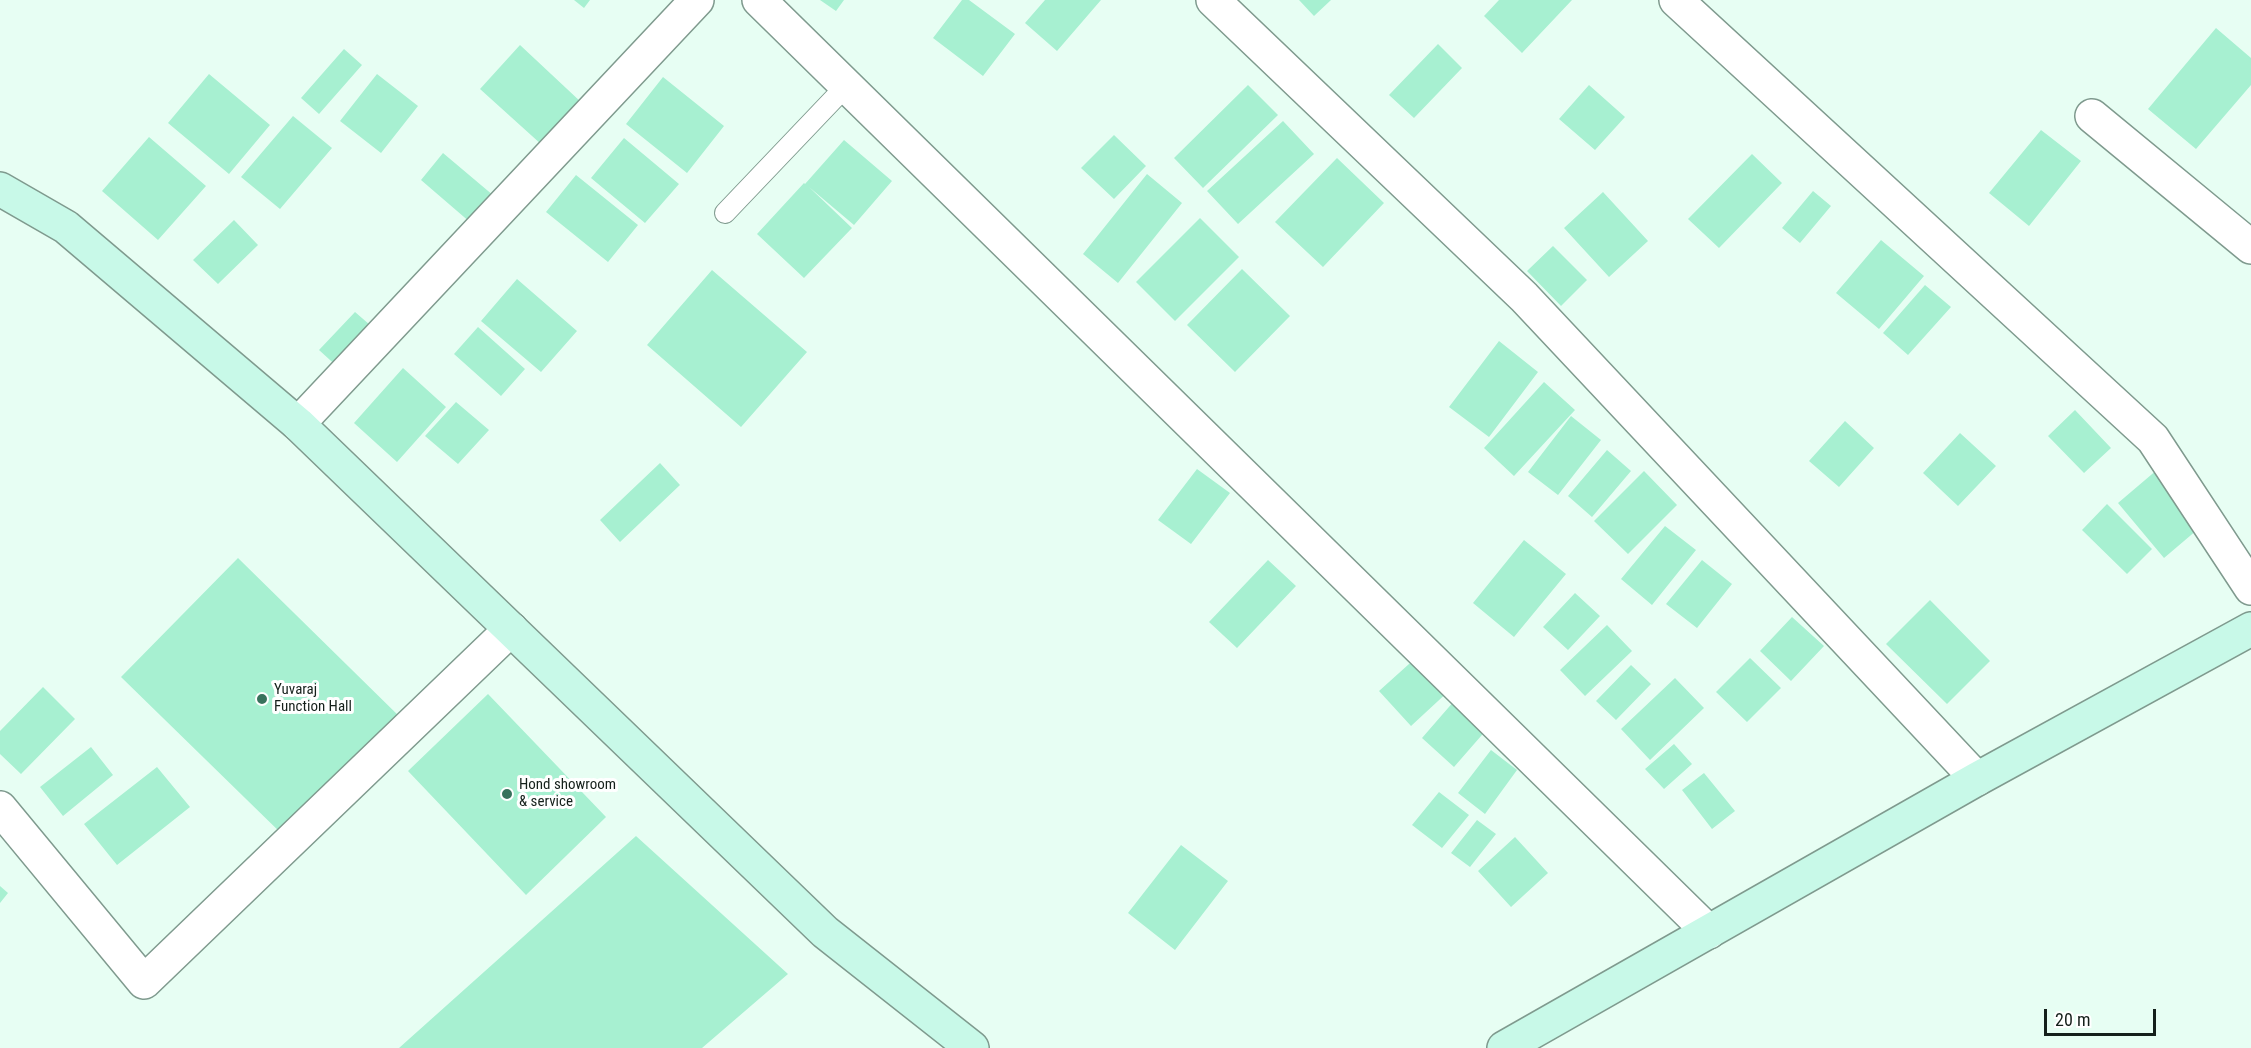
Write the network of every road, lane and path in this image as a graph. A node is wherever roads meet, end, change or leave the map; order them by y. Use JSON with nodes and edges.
{"nodes":[{"id":1,"x":697,"y":0,"type":"edge"},
{"id":2,"x":759,"y":0,"type":"edge"},
{"id":3,"x":1213,"y":0,"type":"edge"},
{"id":4,"x":1676,"y":0,"type":"edge"},
{"id":5,"x":846,"y":86,"type":"junction"},
{"id":6,"x":2092,"y":116,"type":"dead end"},
{"id":7,"x":0,"y":189,"type":"edge"},
{"id":8,"x":724,"y":213,"type":"dead end"},
{"id":9,"x":2251,"y":248,"type":"edge"},
{"id":10,"x":298,"y":424,"type":"junction"},
{"id":11,"x":2251,"y":588,"type":"edge"},
{"id":12,"x":511,"y":629,"type":"junction"},
{"id":13,"x":2251,"y":629,"type":"edge"},
{"id":14,"x":1977,"y":779,"type":"junction"},
{"id":15,"x":0,"y":808,"type":"edge"},
{"id":16,"x":1709,"y":932,"type":"junction"},
{"id":17,"x":972,"y":1048,"type":"edge"},
{"id":18,"x":1504,"y":1048,"type":"edge"}],
"edges":[{"from":1,"to":10,"type":"street"},
{"from":2,"to":5,"type":"street"},
{"from":3,"to":14,"type":"street"},
{"from":4,"to":11,"type":"street"},
{"from":5,"to":8,"type":"lane"},
{"from":5,"to":16,"type":"street"},
{"from":6,"to":9,"type":"street"},
{"from":7,"to":10,"type":"main road"},
{"from":10,"to":12,"type":"main road"},
{"from":12,"to":15,"type":"street"},
{"from":12,"to":17,"type":"main road"},
{"from":13,"to":14,"type":"main road"},
{"from":14,"to":16,"type":"main road"},
{"from":16,"to":18,"type":"main road"}]}
